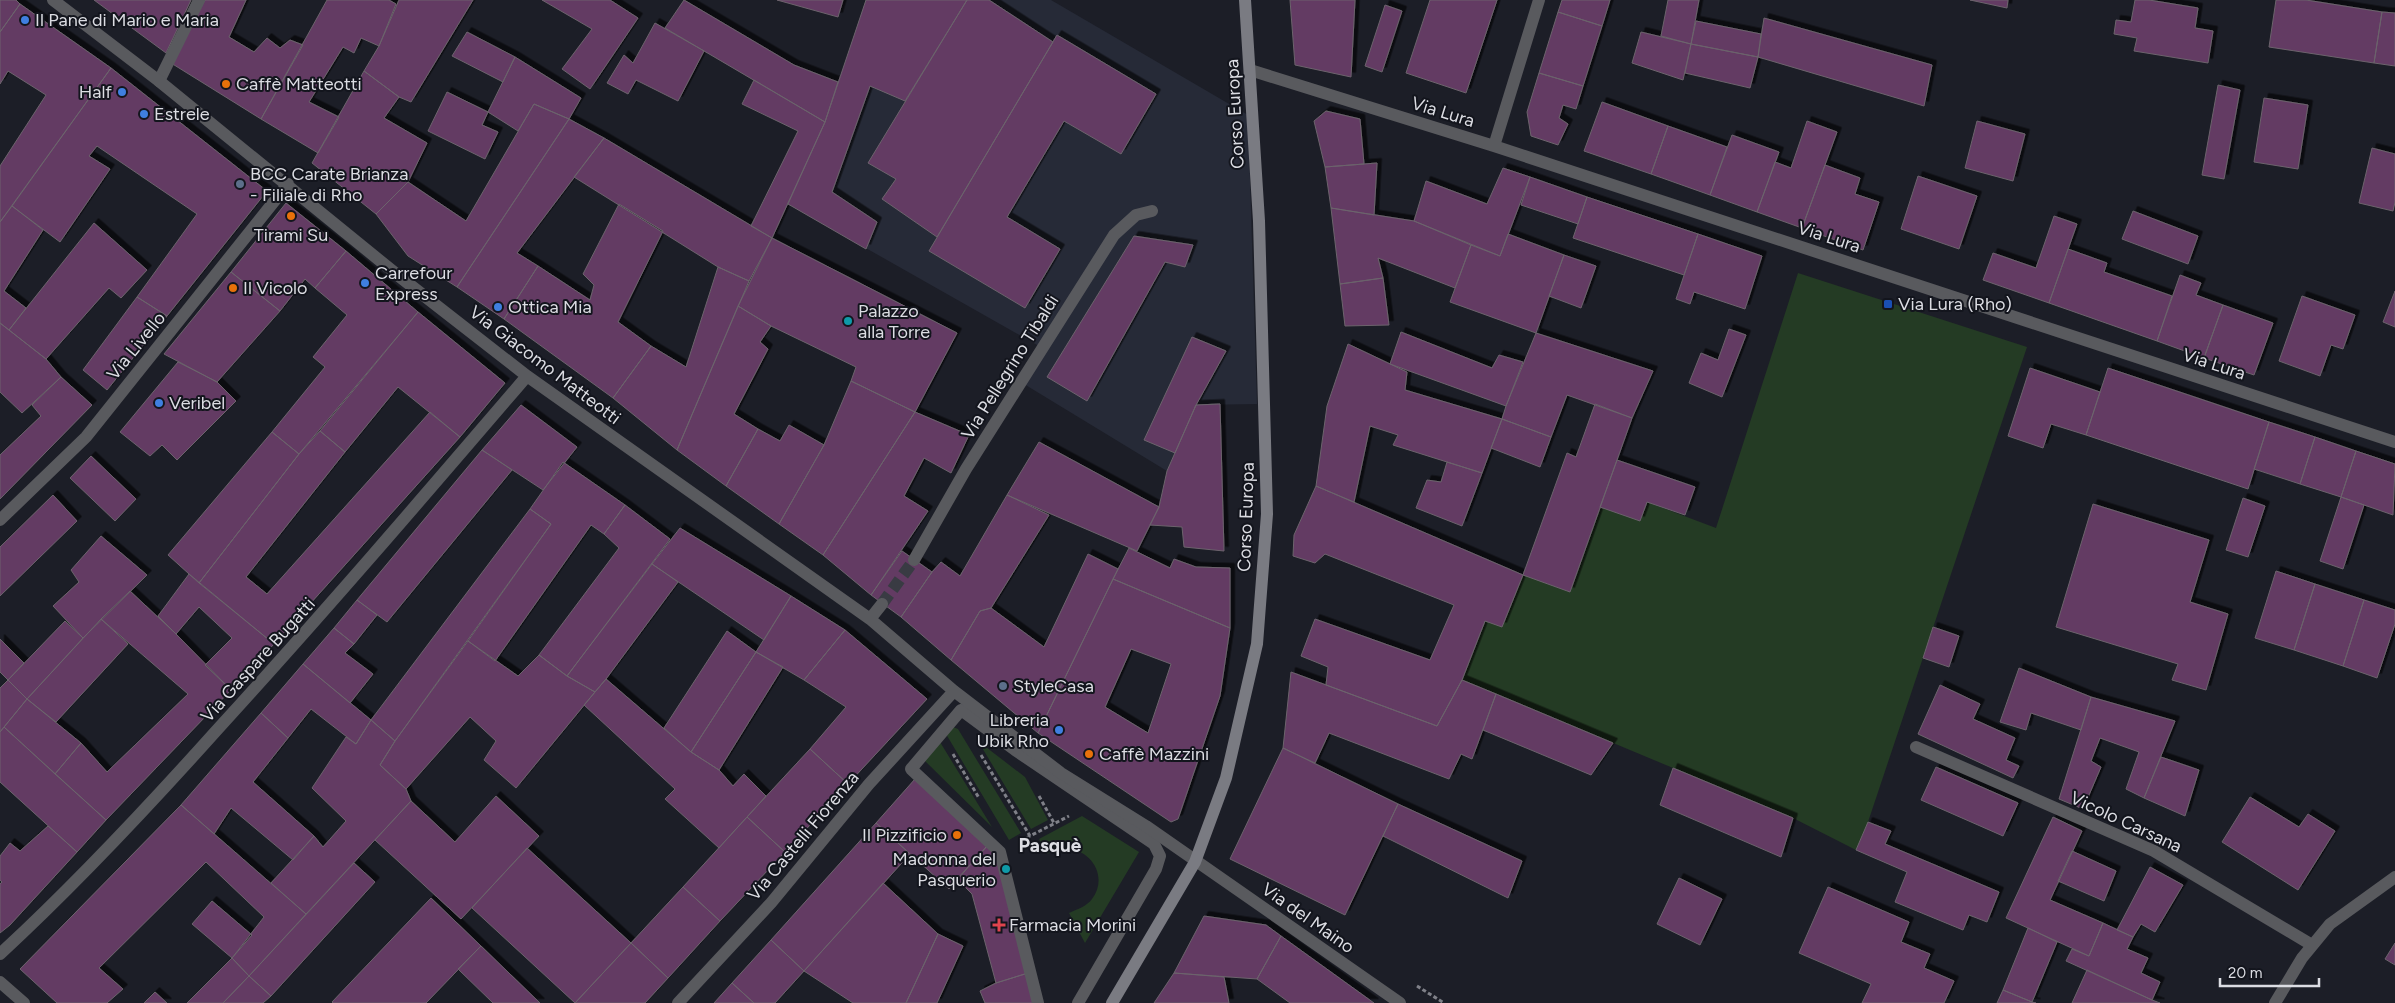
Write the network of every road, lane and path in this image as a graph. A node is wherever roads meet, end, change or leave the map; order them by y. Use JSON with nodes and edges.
{"nodes":[{"id":1,"x":52,"y":0,"type":"edge"},
{"id":2,"x":198,"y":0,"type":"edge"},
{"id":3,"x":1245,"y":0,"type":"edge"},
{"id":4,"x":1539,"y":0,"type":"edge"},
{"id":5,"x":1250,"y":70,"type":"junction"},
{"id":6,"x":159,"y":81,"type":"junction"},
{"id":7,"x":1494,"y":146,"type":"junction"},
{"id":8,"x":288,"y":184,"type":"junction"},
{"id":9,"x":1152,"y":211,"type":"dead end"},
{"id":10,"x":527,"y":376,"type":"junction"},
{"id":11,"x":2395,"y":442,"type":"edge"},
{"id":12,"x":0,"y":520,"type":"edge"},
{"id":13,"x":914,"y":560,"type":"tunnel mouth"},
{"id":14,"x":882,"y":604,"type":"tunnel mouth"},
{"id":15,"x":870,"y":618,"type":"junction"},
{"id":16,"x":954,"y":691,"type":"junction"},
{"id":17,"x":957,"y":717,"type":"junction"},
{"id":18,"x":1916,"y":747,"type":"dead end"},
{"id":19,"x":1093,"y":803,"type":"junction"},
{"id":20,"x":1196,"y":862,"type":"junction"},
{"id":21,"x":2395,"y":878,"type":"edge"},
{"id":22,"x":2312,"y":945,"type":"junction"},
{"id":23,"x":0,"y":954,"type":"edge"},
{"id":24,"x":0,"y":982,"type":"edge"},
{"id":25,"x":24,"y":1003,"type":"edge"},
{"id":26,"x":678,"y":1003,"type":"edge"},
{"id":27,"x":1038,"y":1003,"type":"edge"},
{"id":28,"x":1078,"y":1003,"type":"edge"},
{"id":29,"x":1112,"y":1003,"type":"edge"},
{"id":30,"x":1400,"y":1003,"type":"edge"},
{"id":31,"x":2275,"y":1003,"type":"edge"}],
"edges":[{"from":1,"to":6,"type":"street","name":"Via Giacomo Matteotti"},
{"from":2,"to":6,"type":"street"},
{"from":3,"to":5,"type":"main road","name":"Corso Europa"},
{"from":4,"to":7,"type":"street"},
{"from":5,"to":7,"type":"street","name":"Via Lura"},
{"from":5,"to":20,"type":"main road","name":"Corso Europa"},
{"from":6,"to":8,"type":"street","name":"Via Giacomo Matteotti"},
{"from":7,"to":11,"type":"street","name":"Via Lura"},
{"from":8,"to":10,"type":"street","name":"Via Giacomo Matteotti"},
{"from":8,"to":12,"type":"street","name":"Via Livello"},
{"from":9,"to":13,"type":"street","name":"Via Pellegrino Tibaldi"},
{"from":10,"to":15,"type":"street","name":"Via Giacomo Matteotti"},
{"from":10,"to":23,"type":"street","name":"Via Gaspare Bugatti"},
{"from":14,"to":15,"type":"street"},
{"from":15,"to":16,"type":"street","name":"Via Giacomo Matteotti"},
{"from":16,"to":20,"type":"street","name":"Via del Maino"},
{"from":16,"to":26,"type":"street","name":"Via Castelli Fiorenza"},
{"from":17,"to":19,"type":"street"},
{"from":17,"to":19,"type":"path"},
{"from":17,"to":27,"type":"street"},
{"from":18,"to":22,"type":"street","name":"Vicolo Carsana"},
{"from":19,"to":28,"type":"street"},
{"from":20,"to":29,"type":"main road","name":"Corso Europa"},
{"from":20,"to":30,"type":"street","name":"Via del Maino"},
{"from":21,"to":22,"type":"street"},
{"from":22,"to":31,"type":"street"},
{"from":24,"to":25,"type":"street"}]}
